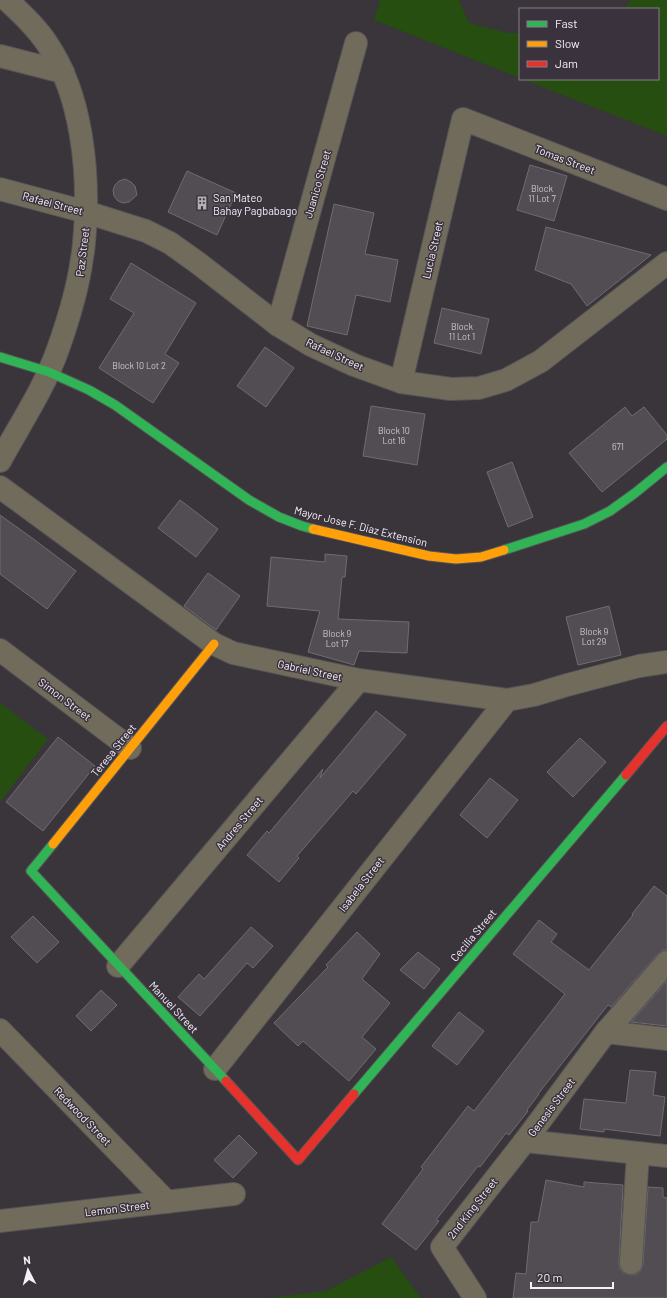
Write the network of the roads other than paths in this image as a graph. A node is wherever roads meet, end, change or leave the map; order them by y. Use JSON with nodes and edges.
{"nodes":[{"id":1,"x":7,"y":0,"type":"edge"},
{"id":2,"x":356,"y":43,"type":"dead end"},
{"id":3,"x":0,"y":56,"type":"edge"},
{"id":4,"x":63,"y":72,"type":"junction"},
{"id":5,"x":463,"y":119,"type":"joint"},
{"id":6,"x":0,"y":189,"type":"edge"},
{"id":7,"x":667,"y":199,"type":"edge"},
{"id":8,"x":86,"y":212,"type":"junction"},
{"id":9,"x":667,"y":263,"type":"edge"},
{"id":10,"x":278,"y":325,"type":"junction"},
{"id":11,"x":0,"y":357,"type":"edge"},
{"id":12,"x":49,"y":372,"type":"junction"},
{"id":13,"x":401,"y":382,"type":"junction"},
{"id":14,"x":0,"y":461,"type":"edge"},
{"id":15,"x":667,"y":467,"type":"edge"},
{"id":16,"x":0,"y":487,"type":"edge"},
{"id":17,"x":214,"y":644,"type":"junction"},
{"id":18,"x":0,"y":650,"type":"edge"},
{"id":19,"x":667,"y":662,"type":"edge"},
{"id":20,"x":359,"y":680,"type":"junction"},
{"id":21,"x":507,"y":700,"type":"junction"},
{"id":22,"x":667,"y":726,"type":"edge"},
{"id":23,"x":130,"y":748,"type":"junction"},
{"id":24,"x":31,"y":871,"type":"joint"},
{"id":25,"x":667,"y":962,"type":"edge"},
{"id":26,"x":118,"y":966,"type":"junction"},
{"id":27,"x":0,"y":1030,"type":"edge"},
{"id":28,"x":606,"y":1032,"type":"junction"},
{"id":29,"x":667,"y":1039,"type":"edge"},
{"id":30,"x":215,"y":1068,"type":"junction"},
{"id":31,"x":525,"y":1141,"type":"junction"},
{"id":32,"x":638,"y":1153,"type":"junction"},
{"id":33,"x":667,"y":1156,"type":"edge"},
{"id":34,"x":298,"y":1160,"type":"joint"},
{"id":35,"x":234,"y":1194,"type":"dead end"},
{"id":36,"x":167,"y":1202,"type":"junction"},
{"id":37,"x":0,"y":1222,"type":"edge"},
{"id":38,"x":631,"y":1263,"type":"dead end"},
{"id":39,"x":475,"y":1298,"type":"edge"}],
"edges":[{"from":1,"to":4,"type":"street","name":"Paz Street"},
{"from":2,"to":10,"type":"street","name":"Juanico Street"},
{"from":3,"to":4,"type":"street"},
{"from":4,"to":8,"type":"street","name":"Paz Street"},
{"from":5,"to":7,"type":"street","name":"Tomas Street"},
{"from":5,"to":13,"type":"street","name":"Lucia Street"},
{"from":6,"to":8,"type":"street","name":"Rafael Street"},
{"from":8,"to":10,"type":"street","name":"Rafael Street"},
{"from":8,"to":12,"type":"street","name":"Paz Street"},
{"from":9,"to":13,"type":"street","name":"Rafael Street"},
{"from":10,"to":13,"type":"street","name":"Rafael Street"},
{"from":11,"to":12,"type":"street","name":"Mayor Jose F. Diaz Extension"},
{"from":12,"to":14,"type":"street","name":"Paz Street"},
{"from":12,"to":15,"type":"street","name":"Mayor Jose F. Diaz Extension"},
{"from":16,"to":17,"type":"street","name":"Gabriel Street"},
{"from":17,"to":20,"type":"street","name":"Gabriel Street"},
{"from":17,"to":23,"type":"street","name":"Teresa Street"},
{"from":18,"to":23,"type":"street","name":"Simon Street"},
{"from":19,"to":21,"type":"street","name":"Gabriel Street"},
{"from":20,"to":21,"type":"street","name":"Gabriel Street"},
{"from":20,"to":26,"type":"street","name":"Andres Street"},
{"from":21,"to":30,"type":"street","name":"Isabela Street"},
{"from":22,"to":34,"type":"street","name":"Cecilia Street"},
{"from":23,"to":24,"type":"street","name":"Teresa Street"},
{"from":24,"to":26,"type":"street","name":"Manuel Street"},
{"from":25,"to":28,"type":"street","name":"Genesis Street"},
{"from":26,"to":30,"type":"street","name":"Manuel Street"},
{"from":27,"to":36,"type":"street","name":"Redwood Street"},
{"from":28,"to":29,"type":"street"},
{"from":28,"to":31,"type":"street","name":"Genesis Street"},
{"from":30,"to":34,"type":"street","name":"Manuel Street"},
{"from":31,"to":32,"type":"street","name":"Genesis Street"},
{"from":31,"to":39,"type":"street","name":"2nd King Street"},
{"from":32,"to":33,"type":"street","name":"Genesis Street"},
{"from":32,"to":38,"type":"street"},
{"from":35,"to":36,"type":"street","name":"Lemon Street"},
{"from":36,"to":37,"type":"street","name":"Lemon Street"}]}
